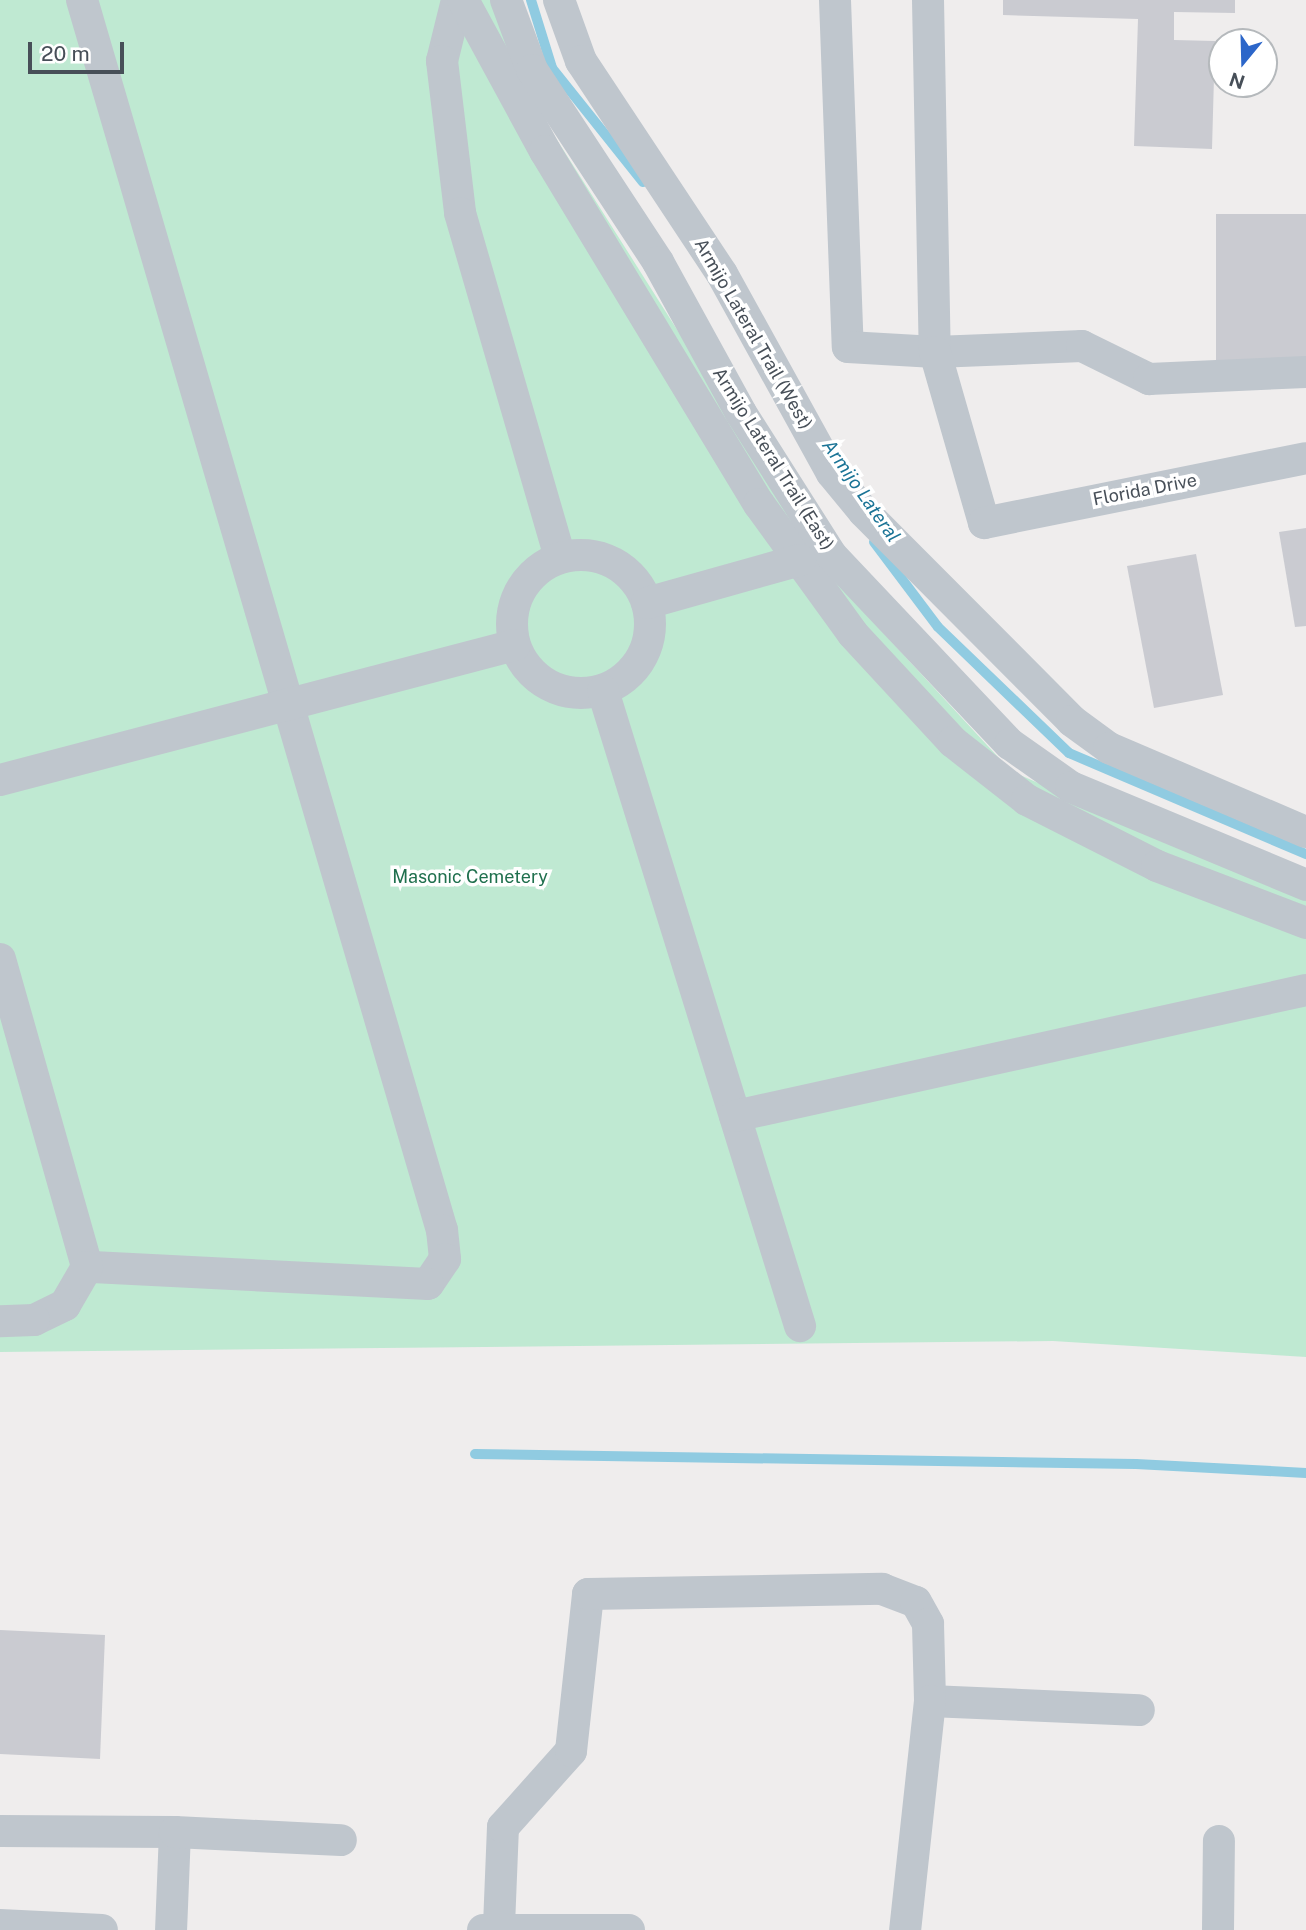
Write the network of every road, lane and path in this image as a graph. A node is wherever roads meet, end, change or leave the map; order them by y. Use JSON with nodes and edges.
{"nodes":[{"id":1,"x":82,"y":0,"type":"edge"},
{"id":2,"x":457,"y":0,"type":"edge"},
{"id":3,"x":463,"y":0,"type":"edge"},
{"id":4,"x":506,"y":0,"type":"edge"},
{"id":5,"x":559,"y":0,"type":"edge"},
{"id":6,"x":835,"y":0,"type":"edge"},
{"id":7,"x":928,"y":0,"type":"edge"},
{"id":8,"x":935,"y":352,"type":"junction"},
{"id":9,"x":1306,"y":372,"type":"edge"},
{"id":10,"x":1306,"y":458,"type":"edge"},
{"id":11,"x":560,"y":558,"type":"junction"},
{"id":12,"x":800,"y":560,"type":"junction"},
{"id":13,"x":647,"y":603,"type":"junction"},
{"id":14,"x":514,"y":645,"type":"junction"},
{"id":15,"x":603,"y":691,"type":"junction"},
{"id":16,"x":285,"y":707,"type":"junction"},
{"id":17,"x":0,"y":780,"type":"edge"},
{"id":18,"x":1306,"y":832,"type":"edge"},
{"id":19,"x":1306,"y":885,"type":"edge"},
{"id":20,"x":1306,"y":923,"type":"edge"},
{"id":21,"x":0,"y":959,"type":"edge"},
{"id":22,"x":1306,"y":990,"type":"edge"},
{"id":23,"x":735,"y":1116,"type":"junction"},
{"id":24,"x":87,"y":1267,"type":"junction"},
{"id":25,"x":0,"y":1321,"type":"edge"},
{"id":26,"x":800,"y":1326,"type":"dead end"},
{"id":27,"x":930,"y":1701,"type":"junction"},
{"id":28,"x":1139,"y":1710,"type":"dead end"},
{"id":29,"x":0,"y":1830,"type":"edge"},
{"id":30,"x":175,"y":1832,"type":"junction"},
{"id":31,"x":341,"y":1840,"type":"dead end"},
{"id":32,"x":1219,"y":1841,"type":"dead end"},
{"id":33,"x":0,"y":1925,"type":"edge"},
{"id":34,"x":491,"y":1928,"type":"edge"},
{"id":35,"x":102,"y":1930,"type":"edge"},
{"id":36,"x":171,"y":1930,"type":"edge"},
{"id":37,"x":629,"y":1930,"type":"edge"},
{"id":38,"x":905,"y":1930,"type":"edge"},
{"id":39,"x":1218,"y":1930,"type":"edge"}],
"edges":[{"from":1,"to":16,"type":"street"},
{"from":2,"to":11,"type":"street"},
{"from":3,"to":12,"type":"street"},
{"from":4,"to":19,"type":"street","name":"Armijo Lateral Trail (East)"},
{"from":5,"to":18,"type":"street","name":"Armijo Lateral Trail (West)"},
{"from":6,"to":8,"type":"street"},
{"from":7,"to":8,"type":"street"},
{"from":8,"to":9,"type":"street"},
{"from":8,"to":10,"type":"street","name":"Florida Drive"},
{"from":11,"to":13,"type":"street"},
{"from":11,"to":14,"type":"street"},
{"from":12,"to":13,"type":"street"},
{"from":12,"to":20,"type":"street"},
{"from":13,"to":15,"type":"street"},
{"from":14,"to":15,"type":"street"},
{"from":14,"to":16,"type":"street"},
{"from":15,"to":23,"type":"street"},
{"from":16,"to":17,"type":"street"},
{"from":16,"to":24,"type":"street"},
{"from":21,"to":24,"type":"street"},
{"from":22,"to":23,"type":"street"},
{"from":23,"to":26,"type":"street"},
{"from":24,"to":25,"type":"street"},
{"from":27,"to":28,"type":"street"},
{"from":27,"to":34,"type":"street"},
{"from":27,"to":38,"type":"street"},
{"from":29,"to":30,"type":"street"},
{"from":30,"to":31,"type":"street"},
{"from":30,"to":36,"type":"street"},
{"from":32,"to":39,"type":"street"},
{"from":33,"to":35,"type":"street"},
{"from":34,"to":37,"type":"street"}]}
